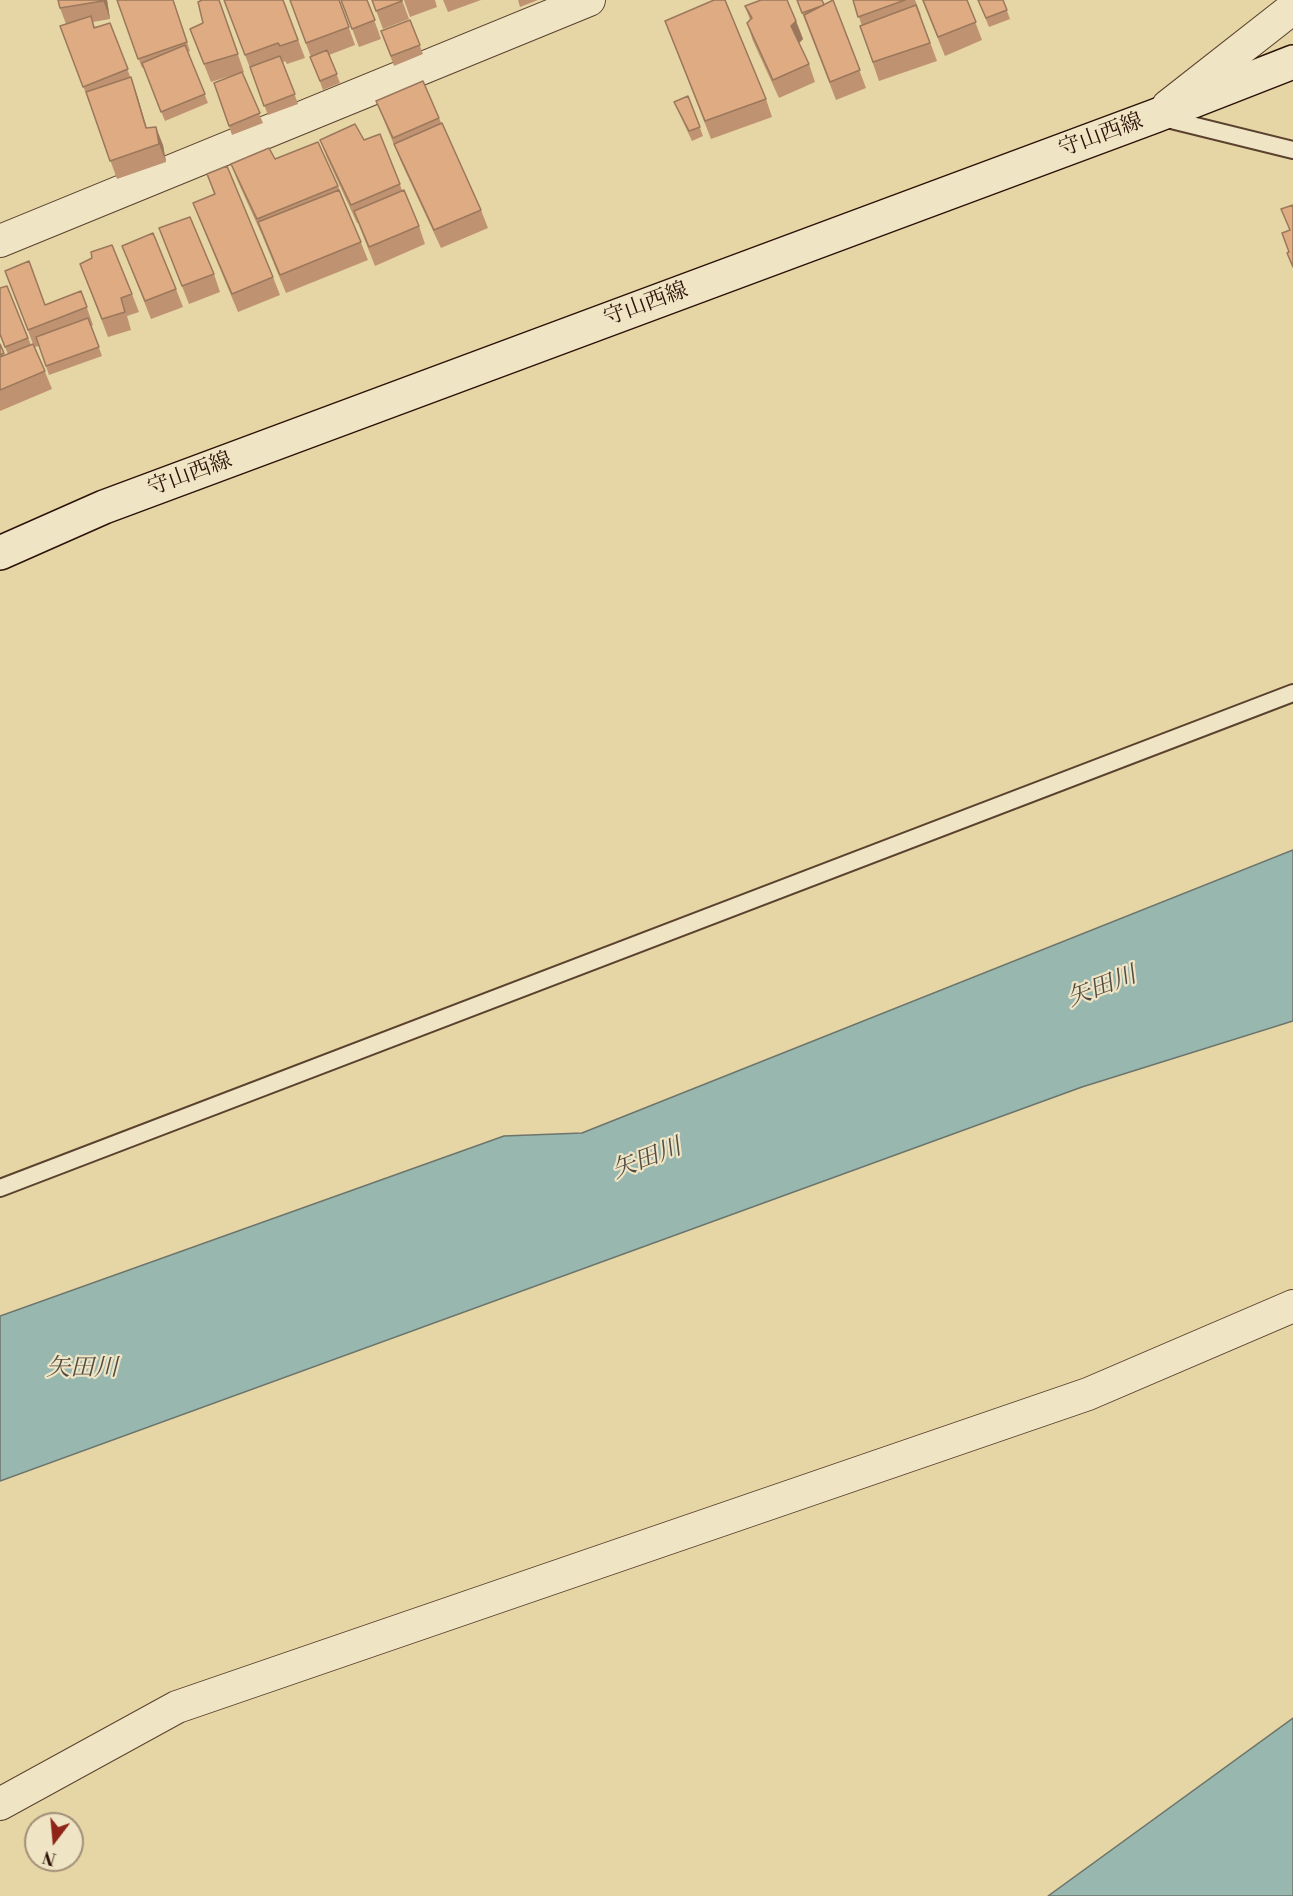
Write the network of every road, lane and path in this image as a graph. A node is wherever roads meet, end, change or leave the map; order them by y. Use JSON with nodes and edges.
{"nodes":[{"id":1,"x":589,"y":0,"type":"edge"},
{"id":2,"x":1293,"y":8,"type":"edge"},
{"id":3,"x":1293,"y":62,"type":"edge"},
{"id":4,"x":1155,"y":116,"type":"junction"},
{"id":5,"x":1293,"y":150,"type":"edge"},
{"id":6,"x":0,"y":242,"type":"edge"},
{"id":7,"x":0,"y":553,"type":"edge"},
{"id":8,"x":1293,"y":693,"type":"edge"},
{"id":9,"x":0,"y":1188,"type":"edge"},
{"id":10,"x":1293,"y":1306,"type":"edge"},
{"id":11,"x":0,"y":1804,"type":"edge"}],
"edges":[{"from":1,"to":6,"type":"street"},
{"from":2,"to":4,"type":"street"},
{"from":3,"to":4,"type":"main road","name":"守山西線"},
{"from":4,"to":5,"type":"lane"},
{"from":4,"to":7,"type":"main road","name":"守山西線"},
{"from":8,"to":9,"type":"lane"},
{"from":10,"to":11,"type":"street"}]}
